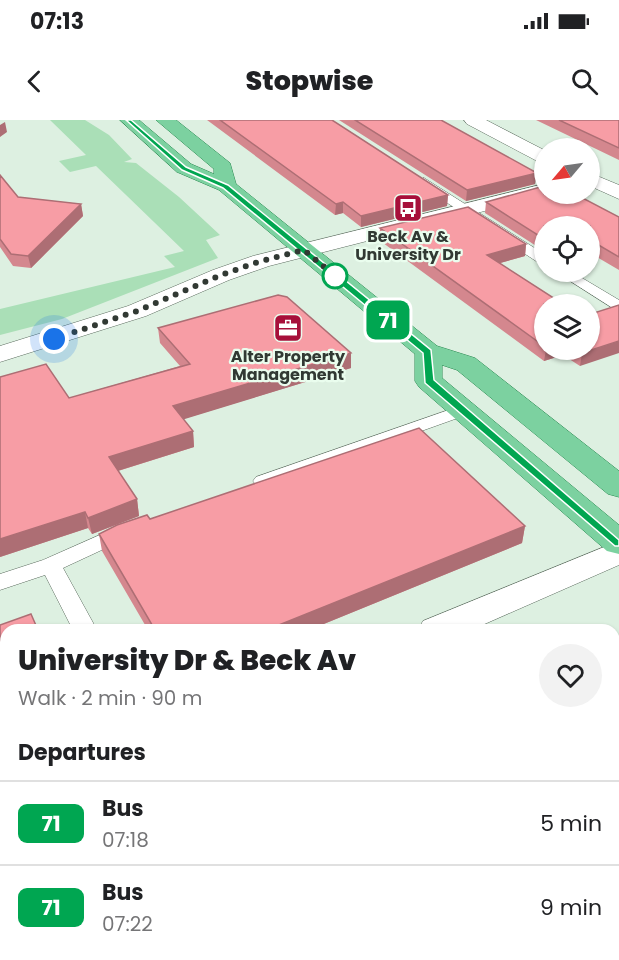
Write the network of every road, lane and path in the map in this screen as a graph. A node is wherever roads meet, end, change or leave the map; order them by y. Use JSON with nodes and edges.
{"nodes":[{"id":1,"x":129,"y":120,"type":"edge"},
{"id":2,"x":165,"y":120,"type":"edge"},
{"id":3,"x":473,"y":120,"type":"edge"},
{"id":4,"x":534,"y":152,"type":"edge"},
{"id":5,"x":619,"y":172,"type":"edge"},
{"id":6,"x":414,"y":176,"type":"edge"},
{"id":7,"x":600,"y":177,"type":"edge"},
{"id":8,"x":600,"y":184,"type":"edge"},
{"id":9,"x":226,"y":186,"type":"junction"},
{"id":10,"x":534,"y":193,"type":"edge"},
{"id":11,"x":619,"y":193,"type":"edge"},
{"id":12,"x":467,"y":210,"type":"junction"},
{"id":13,"x":304,"y":250,"type":"junction"},
{"id":14,"x":534,"y":254,"type":"edge"},
{"id":15,"x":579,"y":282,"type":"edge"},
{"id":16,"x":619,"y":307,"type":"edge"},
{"id":17,"x":428,"y":352,"type":"junction"},
{"id":18,"x":0,"y":354,"type":"edge"},
{"id":19,"x":463,"y":410,"type":"junction"},
{"id":20,"x":619,"y":487,"type":"edge"},
{"id":21,"x":245,"y":488,"type":"edge"},
{"id":22,"x":146,"y":523,"type":"edge"},
{"id":23,"x":619,"y":543,"type":"edge"},
{"id":24,"x":619,"y":552,"type":"edge"},
{"id":25,"x":51,"y":564,"type":"junction"},
{"id":26,"x":0,"y":582,"type":"edge"},
{"id":27,"x":82,"y":624,"type":"edge"},
{"id":28,"x":450,"y":624,"type":"edge"}],
"edges":[{"from":1,"to":9,"type":"main road"},
{"from":2,"to":9,"type":"main road"},
{"from":3,"to":4,"type":"street"},
{"from":5,"to":7,"type":"street"},
{"from":6,"to":12,"type":"lane"},
{"from":8,"to":11,"type":"street"},
{"from":9,"to":13,"type":"main road"},
{"from":10,"to":12,"type":"street"},
{"from":12,"to":13,"type":"street"},
{"from":12,"to":14,"type":"lane"},
{"from":13,"to":17,"type":"main road"},
{"from":13,"to":18,"type":"street"},
{"from":15,"to":16,"type":"lane"},
{"from":17,"to":19,"type":"main road"},
{"from":17,"to":20,"type":"main road"},
{"from":19,"to":21,"type":"lane"},
{"from":19,"to":23,"type":"main road"},
{"from":22,"to":25,"type":"lane"},
{"from":24,"to":28,"type":"street"},
{"from":25,"to":26,"type":"lane"},
{"from":25,"to":27,"type":"lane"}]}
